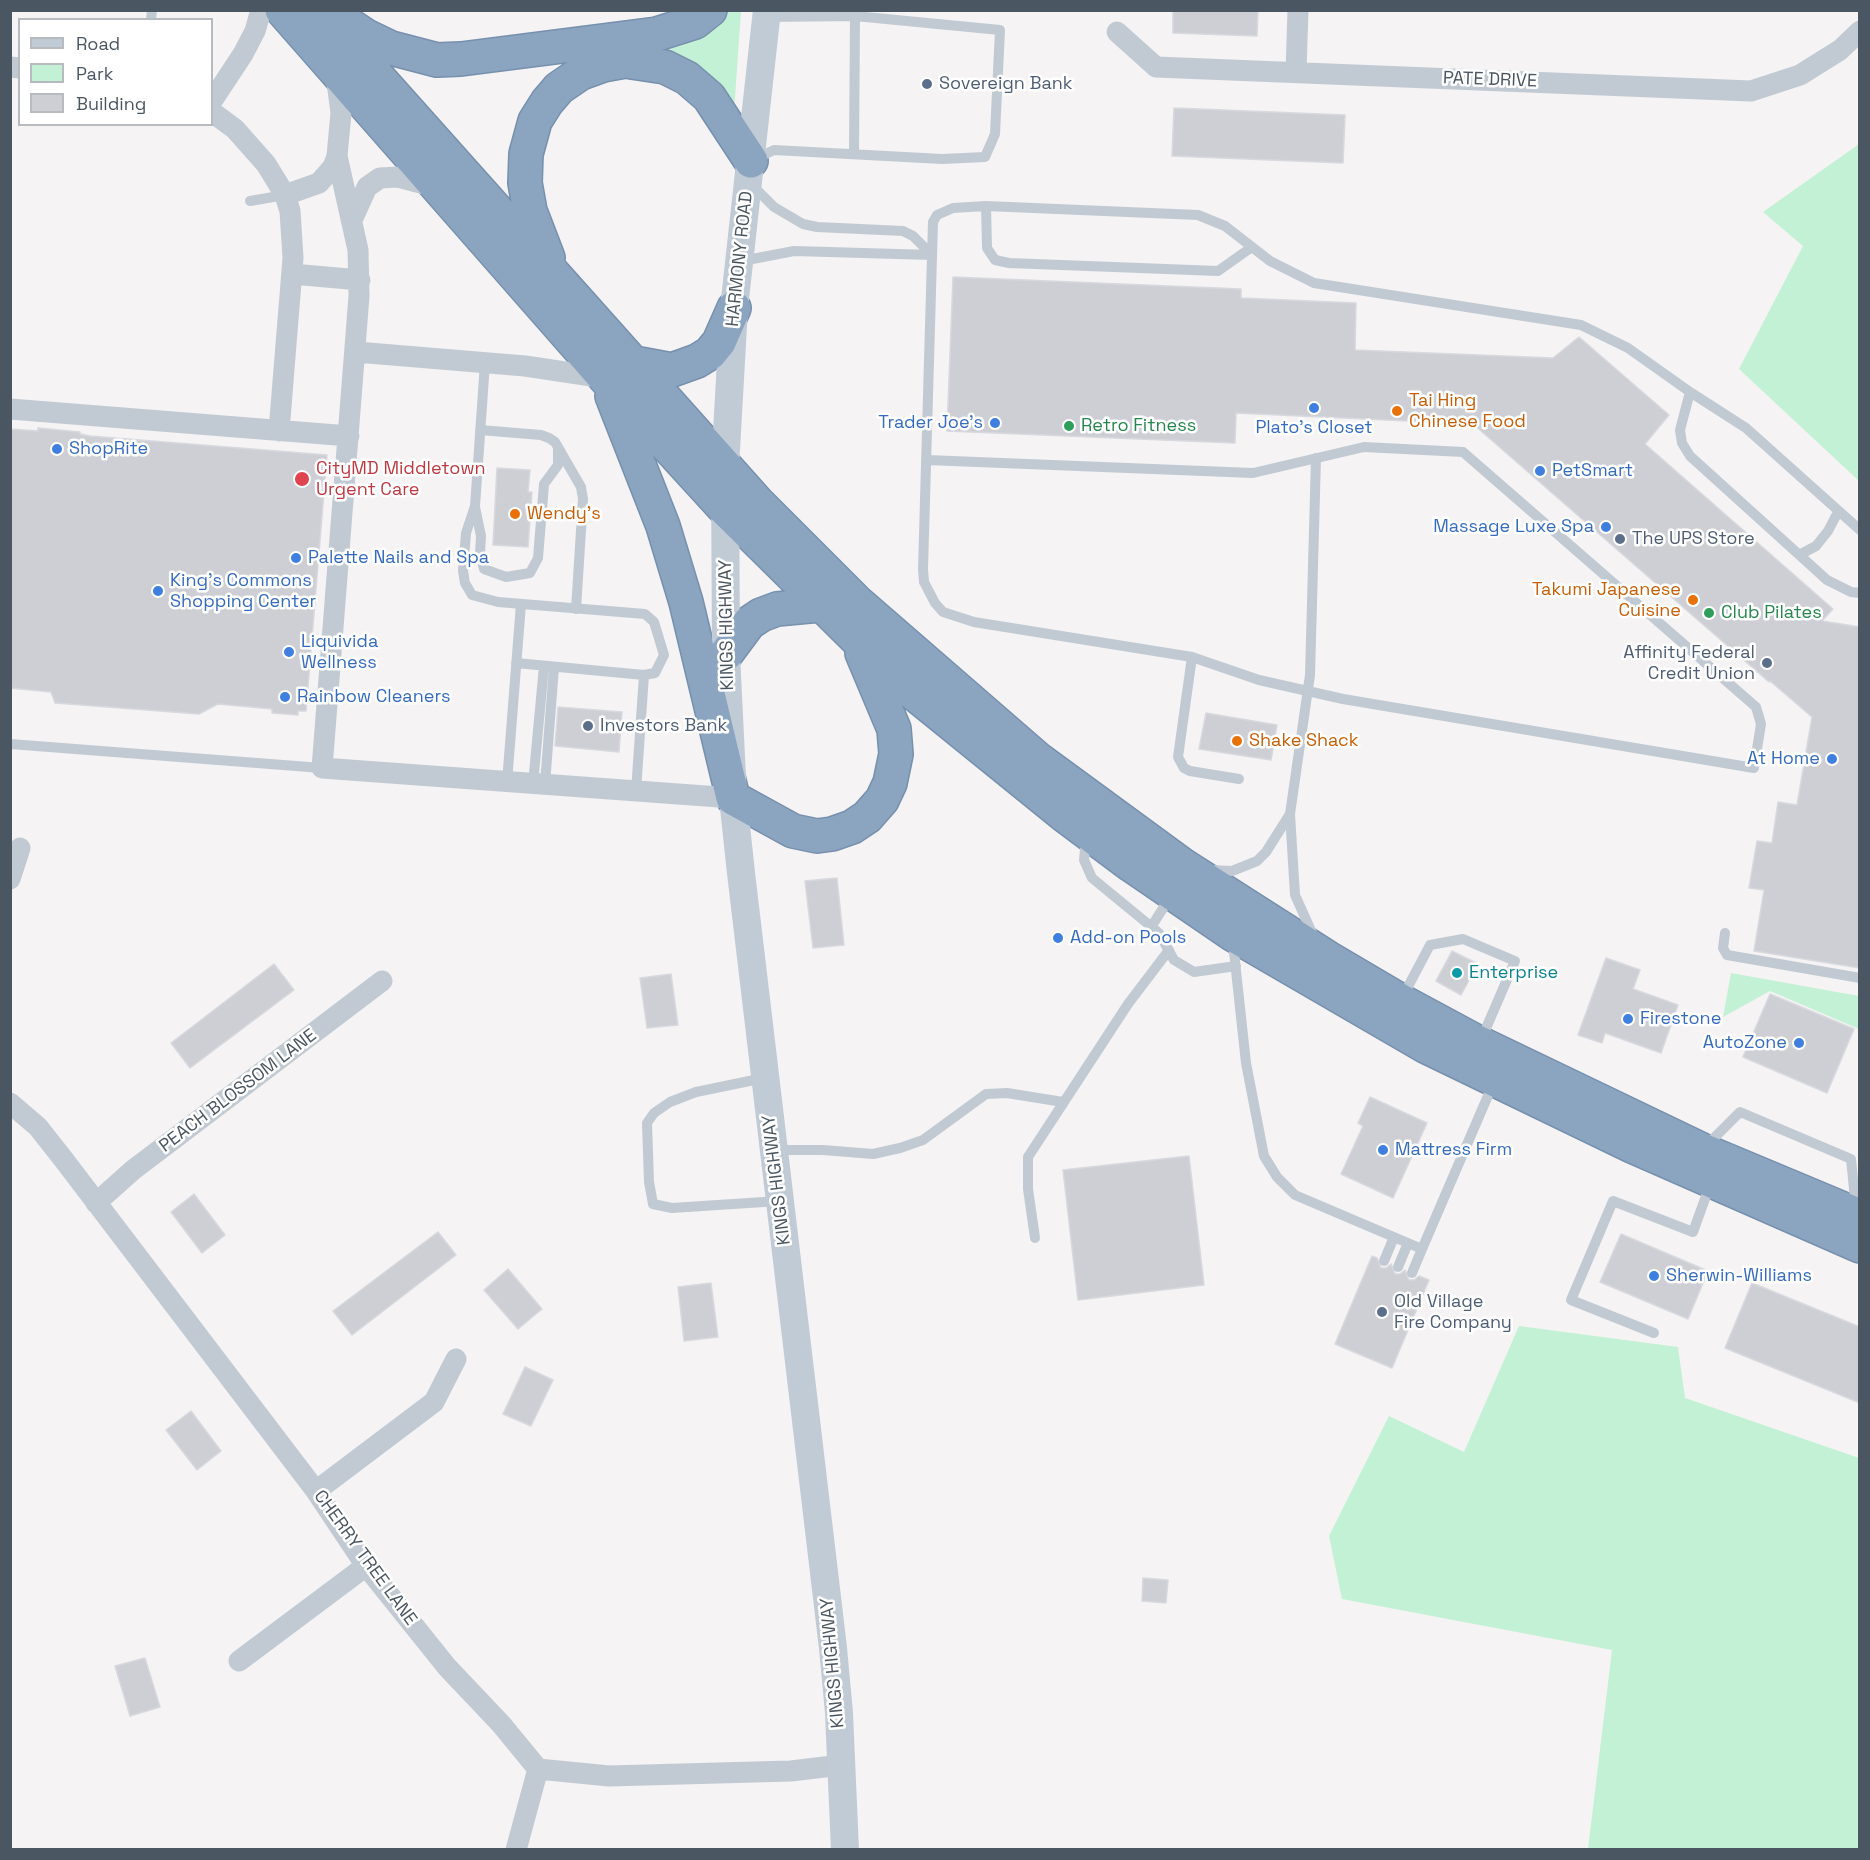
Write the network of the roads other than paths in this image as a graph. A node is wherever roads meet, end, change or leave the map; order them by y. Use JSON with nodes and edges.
{"nodes":[{"id":1,"x":261,"y":10,"type":"edge"},
{"id":2,"x":282,"y":10,"type":"edge"},
{"id":3,"x":318,"y":10,"type":"edge"},
{"id":4,"x":328,"y":10,"type":"edge"},
{"id":5,"x":710,"y":10,"type":"edge"},
{"id":6,"x":1298,"y":10,"type":"edge"},
{"id":7,"x":767,"y":14,"type":"edge"},
{"id":8,"x":855,"y":16,"type":"junction"},
{"id":9,"x":1860,"y":31,"type":"edge"},
{"id":10,"x":1117,"y":32,"type":"dead end"},
{"id":11,"x":336,"y":71,"type":"junction"},
{"id":12,"x":1296,"y":72,"type":"junction"},
{"id":13,"x":213,"y":99,"type":"edge"},
{"id":14,"x":213,"y":113,"type":"edge"},
{"id":15,"x":854,"y":153,"type":"junction"},
{"id":16,"x":337,"y":156,"type":"junction"},
{"id":17,"x":749,"y":171,"type":"junction"},
{"id":18,"x":437,"y":187,"type":"junction"},
{"id":19,"x":285,"y":195,"type":"junction"},
{"id":20,"x":249,"y":201,"type":"dead end"},
{"id":21,"x":986,"y":206,"type":"junction"},
{"id":22,"x":353,"y":218,"type":"junction"},
{"id":23,"x":1251,"y":247,"type":"junction"},
{"id":24,"x":932,"y":255,"type":"junction"},
{"id":25,"x":738,"y":262,"type":"junction"},
{"id":26,"x":292,"y":274,"type":"junction"},
{"id":27,"x":360,"y":280,"type":"junction"},
{"id":28,"x":559,"y":281,"type":"junction"},
{"id":29,"x":734,"y":308,"type":"junction"},
{"id":30,"x":356,"y":352,"type":"junction"},
{"id":31,"x":485,"y":363,"type":"junction"},
{"id":32,"x":617,"y":370,"type":"junction"},
{"id":33,"x":1690,"y":392,"type":"junction"},
{"id":34,"x":10,"y":409,"type":"edge"},
{"id":35,"x":279,"y":430,"type":"junction"},
{"id":36,"x":480,"y":430,"type":"junction"},
{"id":37,"x":349,"y":436,"type":"junction"},
{"id":38,"x":555,"y":442,"type":"junction"},
{"id":39,"x":1316,"y":458,"type":"junction"},
{"id":40,"x":927,"y":460,"type":"junction"},
{"id":41,"x":725,"y":467,"type":"junction"},
{"id":42,"x":475,"y":507,"type":"junction"},
{"id":43,"x":724,"y":509,"type":"junction"},
{"id":44,"x":1838,"y":512,"type":"junction"},
{"id":45,"x":1860,"y":530,"type":"edge"},
{"id":46,"x":1801,"y":554,"type":"junction"},
{"id":47,"x":1860,"y":593,"type":"edge"},
{"id":48,"x":521,"y":604,"type":"junction"},
{"id":49,"x":820,"y":605,"type":"junction"},
{"id":50,"x":576,"y":609,"type":"junction"},
{"id":51,"x":857,"y":641,"type":"junction"},
{"id":52,"x":726,"y":654,"type":"junction"},
{"id":53,"x":1192,"y":657,"type":"junction"},
{"id":54,"x":516,"y":663,"type":"junction"},
{"id":55,"x":549,"y":666,"type":"junction"},
{"id":56,"x":644,"y":675,"type":"junction"},
{"id":57,"x":1308,"y":693,"type":"junction"},
{"id":58,"x":10,"y":744,"type":"edge"},
{"id":59,"x":322,"y":768,"type":"junction"},
{"id":60,"x":1239,"y":779,"type":"dead end"},
{"id":61,"x":507,"y":782,"type":"junction"},
{"id":62,"x":539,"y":784,"type":"junction"},
{"id":63,"x":636,"y":791,"type":"junction"},
{"id":64,"x":733,"y":798,"type":"junction"},
{"id":65,"x":1290,"y":814,"type":"junction"},
{"id":66,"x":1087,"y":832,"type":"junction"},
{"id":67,"x":20,"y":849,"type":"dead end"},
{"id":68,"x":10,"y":879,"type":"edge"},
{"id":69,"x":1178,"y":879,"type":"junction"},
{"id":70,"x":1151,"y":927,"type":"junction"},
{"id":71,"x":1725,"y":933,"type":"dead end"},
{"id":72,"x":1232,"y":934,"type":"junction"},
{"id":73,"x":1169,"y":950,"type":"junction"},
{"id":74,"x":1328,"y":958,"type":"junction"},
{"id":75,"x":1236,"y":966,"type":"junction"},
{"id":76,"x":1860,"y":978,"type":"edge"},
{"id":77,"x":382,"y":981,"type":"dead end"},
{"id":78,"x":1401,"y":1001,"type":"junction"},
{"id":79,"x":1496,"y":1063,"type":"junction"},
{"id":80,"x":764,"y":1077,"type":"junction"},
{"id":81,"x":1063,"y":1102,"type":"junction"},
{"id":82,"x":10,"y":1103,"type":"edge"},
{"id":83,"x":773,"y":1150,"type":"junction"},
{"id":84,"x":1702,"y":1150,"type":"junction"},
{"id":85,"x":1711,"y":1182,"type":"junction"},
{"id":86,"x":779,"y":1201,"type":"junction"},
{"id":87,"x":96,"y":1203,"type":"junction"},
{"id":88,"x":1859,"y":1226,"type":"edge"},
{"id":89,"x":1394,"y":1237,"type":"junction"},
{"id":90,"x":1035,"y":1238,"type":"dead end"},
{"id":91,"x":1408,"y":1243,"type":"junction"},
{"id":92,"x":1422,"y":1249,"type":"junction"},
{"id":93,"x":1384,"y":1261,"type":"dead end"},
{"id":94,"x":1398,"y":1267,"type":"dead end"},
{"id":95,"x":1412,"y":1273,"type":"dead end"},
{"id":96,"x":1654,"y":1333,"type":"dead end"},
{"id":97,"x":456,"y":1359,"type":"dead end"},
{"id":98,"x":316,"y":1491,"type":"junction"},
{"id":99,"x":366,"y":1566,"type":"junction"},
{"id":100,"x":239,"y":1661,"type":"dead end"},
{"id":101,"x":842,"y":1765,"type":"junction"},
{"id":102,"x":538,"y":1769,"type":"junction"},
{"id":103,"x":516,"y":1850,"type":"edge"},
{"id":104,"x":845,"y":1850,"type":"edge"}],
"edges":[{"from":1,"to":13,"type":"street"},
{"from":2,"to":11,"type":"highway"},
{"from":3,"to":28,"type":"highway"},
{"from":4,"to":5,"type":"highway"},
{"from":6,"to":12,"type":"street"},
{"from":7,"to":8,"type":"lane"},
{"from":7,"to":17,"type":"street","name":"HARMONY ROAD"},
{"from":8,"to":15,"type":"lane"},
{"from":8,"to":15,"type":"lane"},
{"from":9,"to":12,"type":"street","name":"PATE DRIVE"},
{"from":10,"to":12,"type":"street","name":"PATE DRIVE"},
{"from":11,"to":16,"type":"street"},
{"from":11,"to":18,"type":"highway"},
{"from":14,"to":19,"type":"street"},
{"from":15,"to":17,"type":"lane"},
{"from":16,"to":19,"type":"street"},
{"from":16,"to":22,"type":"street"},
{"from":17,"to":24,"type":"lane"},
{"from":17,"to":25,"type":"street","name":"HARMONY ROAD"},
{"from":17,"to":28,"type":"highway"},
{"from":18,"to":22,"type":"street"},
{"from":18,"to":32,"type":"highway"},
{"from":19,"to":20,"type":"lane"},
{"from":19,"to":26,"type":"street"},
{"from":21,"to":23,"type":"lane"},
{"from":21,"to":23,"type":"lane"},
{"from":21,"to":24,"type":"lane"},
{"from":22,"to":27,"type":"street"},
{"from":23,"to":33,"type":"lane"},
{"from":24,"to":25,"type":"lane"},
{"from":24,"to":40,"type":"lane"},
{"from":25,"to":29,"type":"street","name":"HARMONY ROAD"},
{"from":26,"to":27,"type":"street"},
{"from":26,"to":35,"type":"street"},
{"from":27,"to":30,"type":"street"},
{"from":28,"to":32,"type":"highway"},
{"from":29,"to":32,"type":"highway"},
{"from":29,"to":41,"type":"street","name":"HARMONY ROAD"},
{"from":30,"to":31,"type":"street"},
{"from":30,"to":37,"type":"street"},
{"from":31,"to":32,"type":"street"},
{"from":31,"to":36,"type":"lane"},
{"from":32,"to":41,"type":"highway"},
{"from":32,"to":43,"type":"highway"},
{"from":32,"to":64,"type":"highway"},
{"from":33,"to":44,"type":"lane"},
{"from":33,"to":46,"type":"lane"},
{"from":34,"to":35,"type":"street"},
{"from":35,"to":37,"type":"street"},
{"from":36,"to":38,"type":"lane"},
{"from":36,"to":42,"type":"lane"},
{"from":37,"to":59,"type":"street"},
{"from":38,"to":42,"type":"lane"},
{"from":38,"to":50,"type":"lane"},
{"from":39,"to":40,"type":"lane"},
{"from":39,"to":57,"type":"lane"},
{"from":39,"to":57,"type":"lane"},
{"from":40,"to":53,"type":"lane"},
{"from":41,"to":43,"type":"street","name":"HARMONY ROAD"},
{"from":41,"to":69,"type":"highway"},
{"from":42,"to":48,"type":"lane"},
{"from":43,"to":49,"type":"highway"},
{"from":43,"to":52,"type":"street","name":"KINGS HIGHWAY"},
{"from":44,"to":45,"type":"lane"},
{"from":44,"to":46,"type":"lane"},
{"from":46,"to":47,"type":"lane"},
{"from":48,"to":50,"type":"lane"},
{"from":48,"to":54,"type":"lane"},
{"from":49,"to":51,"type":"highway"},
{"from":49,"to":52,"type":"highway"},
{"from":50,"to":56,"type":"lane"},
{"from":51,"to":64,"type":"highway"},
{"from":51,"to":66,"type":"highway"},
{"from":52,"to":64,"type":"street","name":"KINGS HIGHWAY"},
{"from":53,"to":57,"type":"lane"},
{"from":53,"to":60,"type":"lane"},
{"from":54,"to":55,"type":"lane"},
{"from":54,"to":61,"type":"lane"},
{"from":55,"to":56,"type":"lane"},
{"from":55,"to":62,"type":"lane"},
{"from":56,"to":63,"type":"lane"},
{"from":57,"to":65,"type":"lane"},
{"from":58,"to":59,"type":"lane"},
{"from":59,"to":61,"type":"street"},
{"from":61,"to":62,"type":"street"},
{"from":62,"to":63,"type":"street"},
{"from":63,"to":64,"type":"street"},
{"from":64,"to":80,"type":"street","name":"KINGS HIGHWAY"},
{"from":65,"to":69,"type":"lane"},
{"from":65,"to":74,"type":"lane"},
{"from":66,"to":69,"type":"highway"},
{"from":66,"to":70,"type":"lane"},
{"from":67,"to":68,"type":"street"},
{"from":69,"to":70,"type":"lane"},
{"from":69,"to":72,"type":"highway"},
{"from":69,"to":74,"type":"highway"},
{"from":70,"to":73,"type":"lane"},
{"from":71,"to":76,"type":"lane"},
{"from":72,"to":75,"type":"lane"},
{"from":72,"to":79,"type":"highway"},
{"from":73,"to":75,"type":"lane"},
{"from":73,"to":81,"type":"lane"},
{"from":74,"to":78,"type":"highway"},
{"from":75,"to":89,"type":"lane"},
{"from":77,"to":87,"type":"street","name":"PEACH BLOSSOM LANE"},
{"from":78,"to":79,"type":"highway"},
{"from":78,"to":79,"type":"lane"},
{"from":79,"to":84,"type":"highway"},
{"from":79,"to":85,"type":"highway"},
{"from":79,"to":92,"type":"lane"},
{"from":80,"to":83,"type":"street","name":"KINGS HIGHWAY"},
{"from":80,"to":86,"type":"lane"},
{"from":81,"to":83,"type":"lane"},
{"from":81,"to":90,"type":"lane"},
{"from":82,"to":87,"type":"street","name":"CHERRY TREE LANE"},
{"from":83,"to":86,"type":"street","name":"KINGS HIGHWAY"},
{"from":84,"to":88,"type":"highway"},
{"from":84,"to":88,"type":"lane"},
{"from":85,"to":88,"type":"highway"},
{"from":85,"to":96,"type":"lane"},
{"from":86,"to":101,"type":"street","name":"KINGS HIGHWAY"},
{"from":87,"to":98,"type":"street","name":"CHERRY TREE LANE"},
{"from":89,"to":91,"type":"lane"},
{"from":89,"to":93,"type":"lane"},
{"from":91,"to":92,"type":"lane"},
{"from":91,"to":94,"type":"lane"},
{"from":92,"to":95,"type":"lane"},
{"from":97,"to":98,"type":"street"},
{"from":98,"to":99,"type":"street","name":"CHERRY TREE LANE"},
{"from":99,"to":100,"type":"street"},
{"from":99,"to":102,"type":"street","name":"CHERRY TREE LANE"},
{"from":101,"to":102,"type":"street"},
{"from":101,"to":104,"type":"street","name":"KINGS HIGHWAY"},
{"from":102,"to":103,"type":"street"}]}
